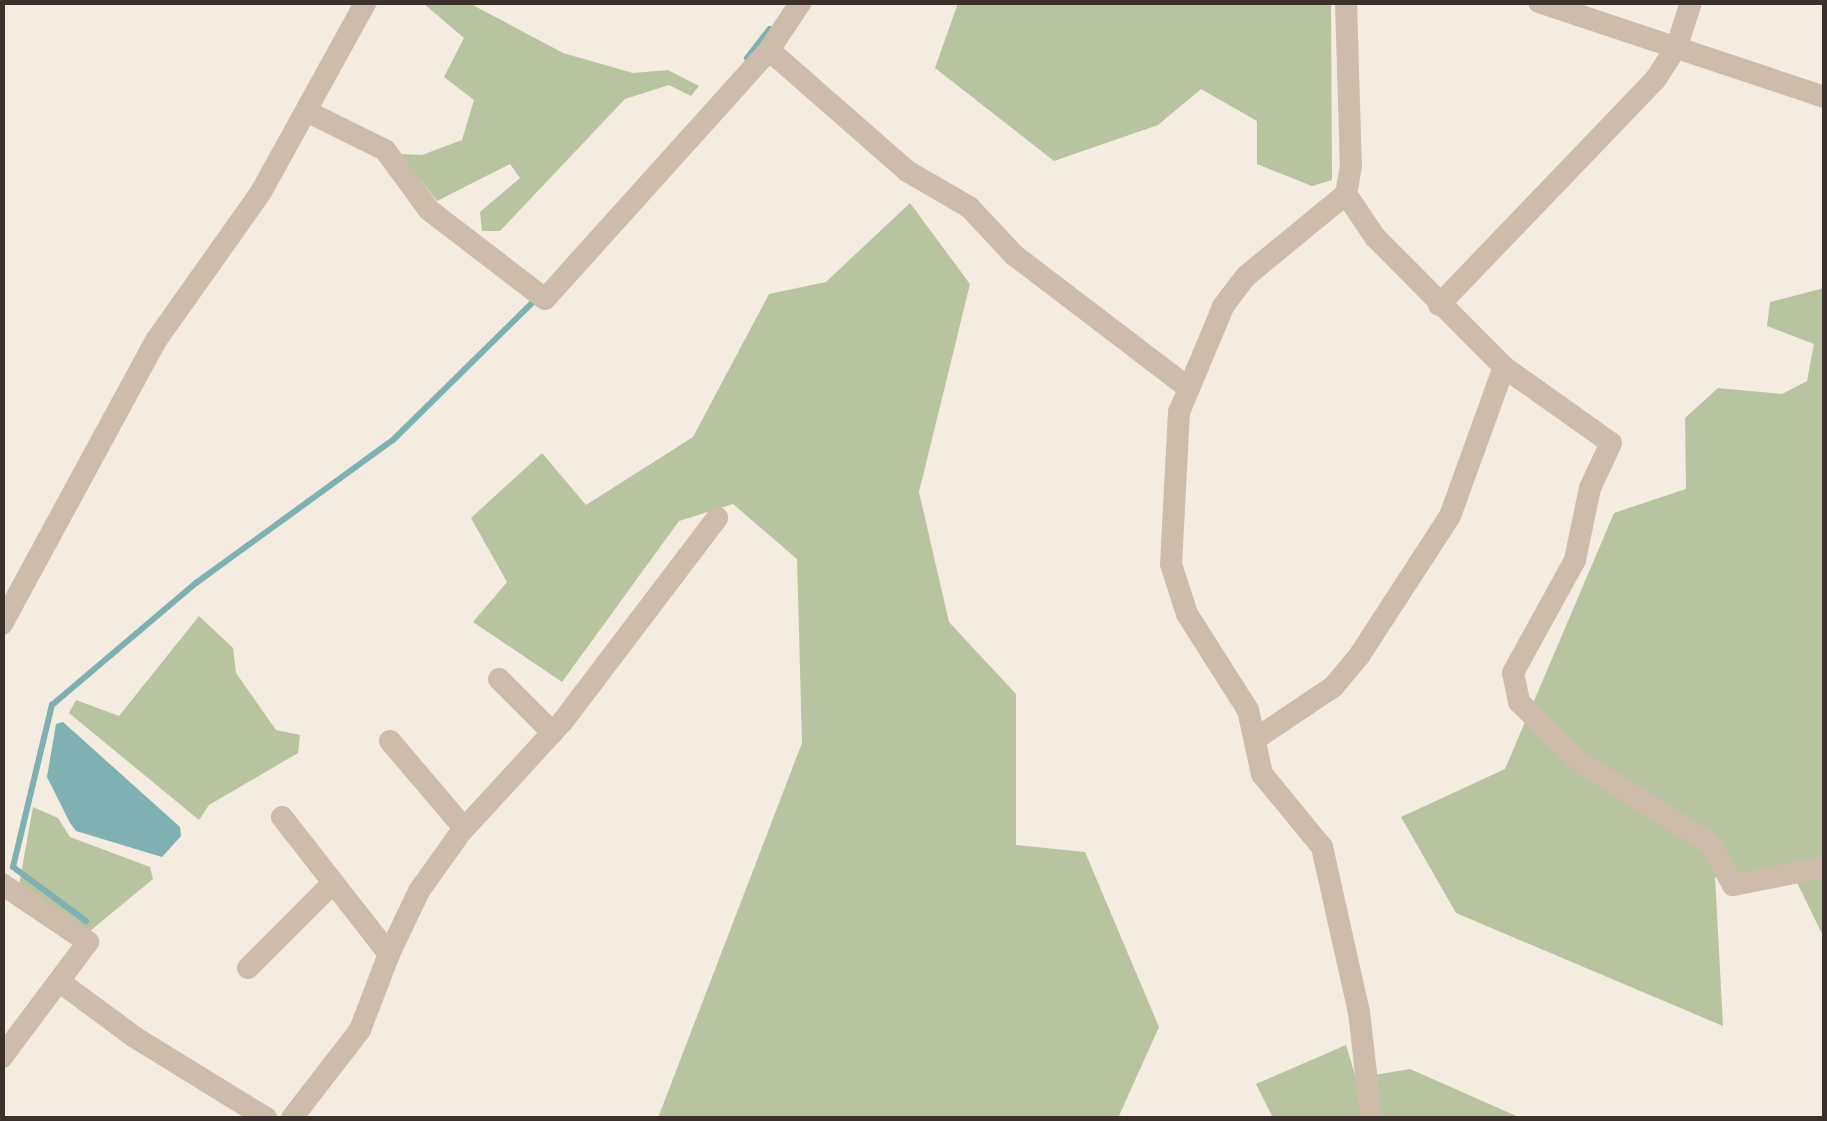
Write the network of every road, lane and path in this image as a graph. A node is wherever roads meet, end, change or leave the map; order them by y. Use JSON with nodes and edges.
{"nodes":[{"id":1,"x":366,"y":2,"type":"edge"},
{"id":2,"x":801,"y":2,"type":"edge"},
{"id":3,"x":1346,"y":2,"type":"edge"},
{"id":4,"x":1538,"y":2,"type":"edge"},
{"id":5,"x":1691,"y":2,"type":"edge"},
{"id":6,"x":1677,"y":46,"type":"junction"},
{"id":7,"x":769,"y":50,"type":"junction"},
{"id":8,"x":1824,"y":96,"type":"edge"},
{"id":9,"x":306,"y":112,"type":"junction"},
{"id":10,"x":1346,"y":194,"type":"junction"},
{"id":11,"x":1438,"y":305,"type":"junction"},
{"id":12,"x":1504,"y":366,"type":"junction"},
{"id":13,"x":1186,"y":386,"type":"junction"},
{"id":14,"x":717,"y":518,"type":"dead end"},
{"id":15,"x":2,"y":624,"type":"edge"},
{"id":16,"x":498,"y":679,"type":"dead end"},
{"id":17,"x":552,"y":733,"type":"junction"},
{"id":18,"x":1257,"y":738,"type":"junction"},
{"id":19,"x":390,"y":741,"type":"dead end"},
{"id":20,"x":282,"y":817,"type":"dead end"},
{"id":21,"x":464,"y":828,"type":"junction"},
{"id":22,"x":1824,"y":867,"type":"edge"},
{"id":23,"x":333,"y":882,"type":"junction"},
{"id":24,"x":2,"y":884,"type":"edge"},
{"id":25,"x":389,"y":954,"type":"junction"},
{"id":26,"x":248,"y":968,"type":"dead end"},
{"id":27,"x":60,"y":982,"type":"junction"},
{"id":28,"x":2,"y":1057,"type":"edge"},
{"id":29,"x":266,"y":1118,"type":"edge"},
{"id":30,"x":292,"y":1118,"type":"edge"},
{"id":31,"x":1371,"y":1118,"type":"edge"}],
"edges":[{"from":1,"to":9,"type":"street"},
{"from":2,"to":7,"type":"street"},
{"from":3,"to":10,"type":"street"},
{"from":4,"to":6,"type":"street"},
{"from":5,"to":6,"type":"street"},
{"from":6,"to":8,"type":"street"},
{"from":6,"to":11,"type":"street"},
{"from":7,"to":9,"type":"street"},
{"from":7,"to":13,"type":"street"},
{"from":9,"to":15,"type":"street"},
{"from":10,"to":11,"type":"street"},
{"from":10,"to":13,"type":"street"},
{"from":11,"to":12,"type":"street"},
{"from":12,"to":18,"type":"street"},
{"from":12,"to":22,"type":"street"},
{"from":13,"to":18,"type":"street"},
{"from":14,"to":17,"type":"street"},
{"from":16,"to":17,"type":"street"},
{"from":17,"to":21,"type":"street"},
{"from":18,"to":31,"type":"street"},
{"from":19,"to":21,"type":"street"},
{"from":20,"to":23,"type":"street"},
{"from":21,"to":25,"type":"street"},
{"from":23,"to":25,"type":"street"},
{"from":23,"to":26,"type":"street"},
{"from":24,"to":27,"type":"street"},
{"from":25,"to":30,"type":"street"},
{"from":27,"to":28,"type":"street"},
{"from":27,"to":29,"type":"street"}]}
